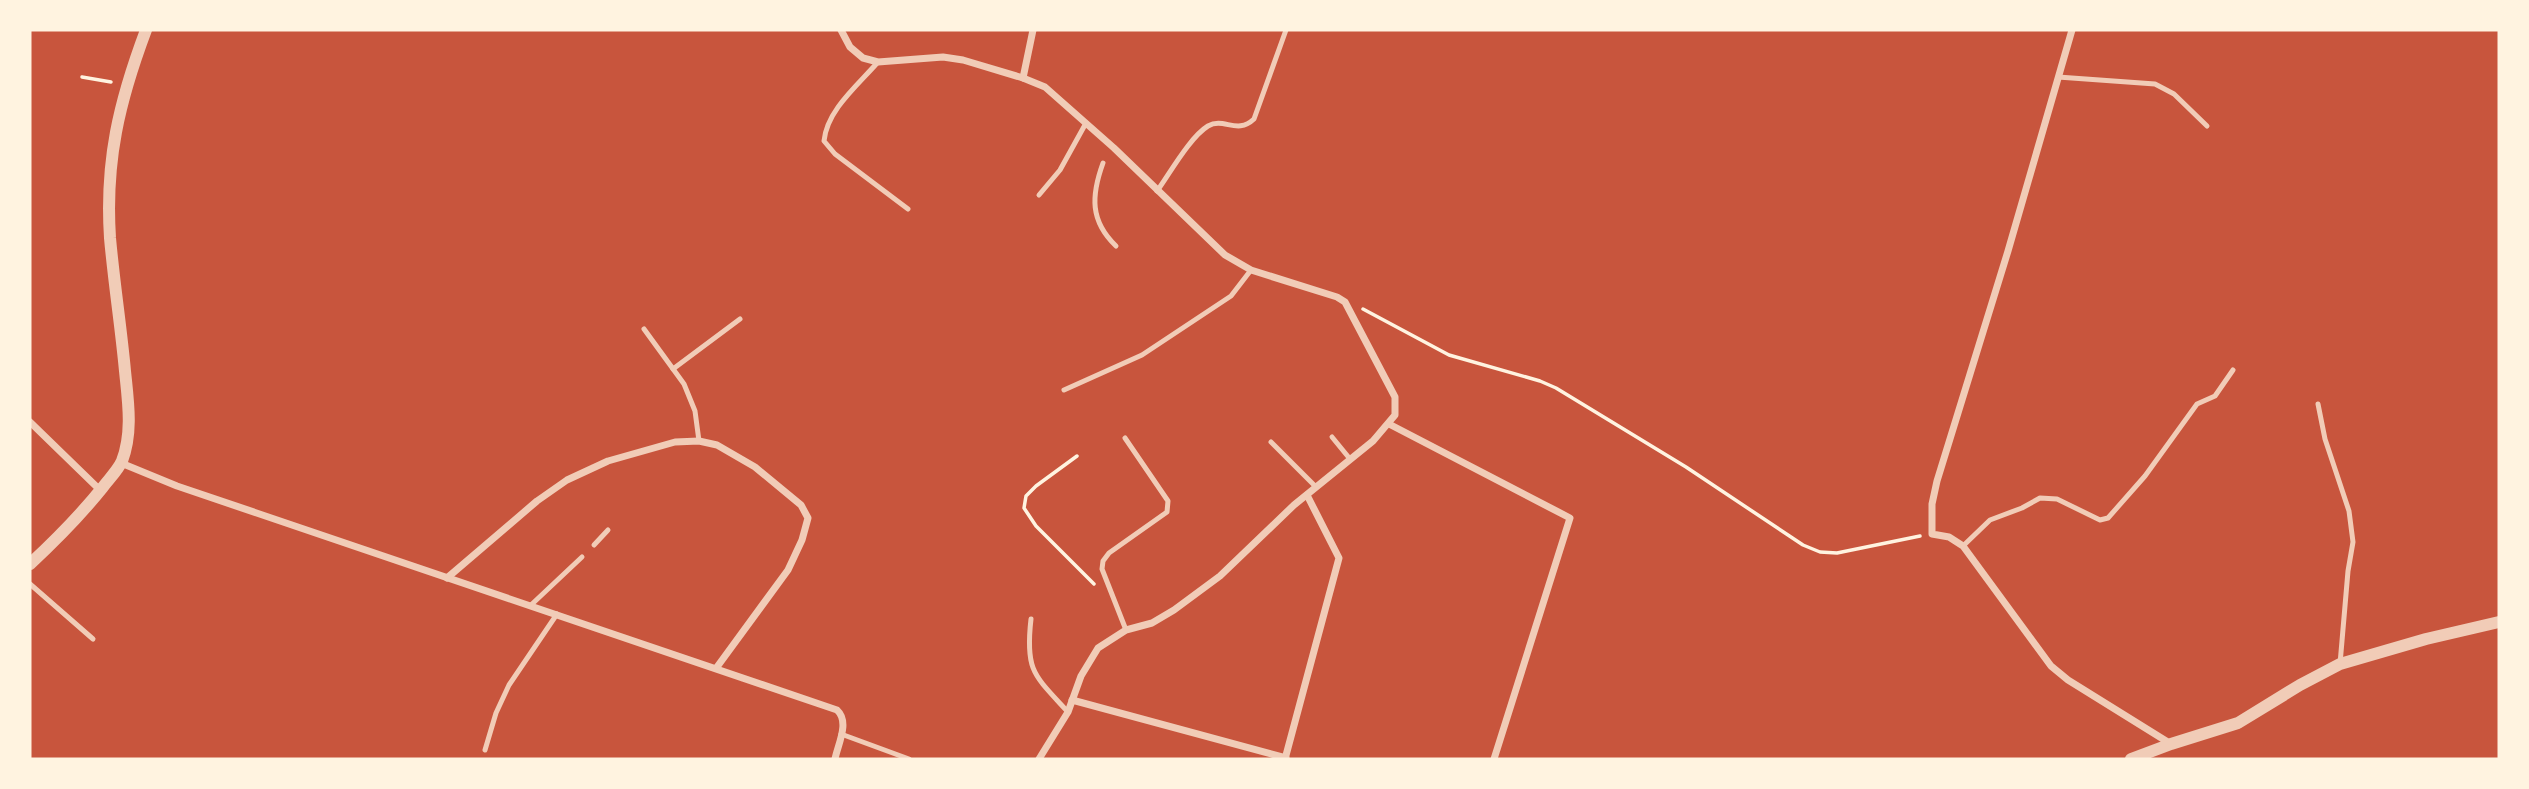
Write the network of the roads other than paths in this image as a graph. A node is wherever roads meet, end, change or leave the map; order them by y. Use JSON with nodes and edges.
{"nodes":[{"id":1,"x":146,"y":30,"type":"edge"},
{"id":2,"x":841,"y":30,"type":"edge"},
{"id":3,"x":1033,"y":30,"type":"edge"},
{"id":4,"x":1286,"y":30,"type":"edge"},
{"id":5,"x":2072,"y":30,"type":"edge"},
{"id":6,"x":878,"y":61,"type":"junction"},
{"id":7,"x":2058,"y":77,"type":"junction"},
{"id":8,"x":1023,"y":78,"type":"junction"},
{"id":9,"x":1086,"y":123,"type":"junction"},
{"id":10,"x":2207,"y":126,"type":"dead end"},
{"id":11,"x":1103,"y":163,"type":"dead end"},
{"id":12,"x":1157,"y":191,"type":"junction"},
{"id":13,"x":1039,"y":195,"type":"dead end"},
{"id":14,"x":908,"y":209,"type":"dead end"},
{"id":15,"x":1116,"y":246,"type":"dead end"},
{"id":16,"x":1251,"y":270,"type":"junction"},
{"id":17,"x":740,"y":319,"type":"dead end"},
{"id":18,"x":645,"y":329,"type":"dead end"},
{"id":19,"x":673,"y":369,"type":"junction"},
{"id":20,"x":2233,"y":370,"type":"dead end"},
{"id":21,"x":1064,"y":390,"type":"dead end"},
{"id":22,"x":2318,"y":404,"type":"dead end"},
{"id":23,"x":30,"y":422,"type":"edge"},
{"id":24,"x":1390,"y":424,"type":"junction"},
{"id":25,"x":1332,"y":437,"type":"dead end"},
{"id":26,"x":1125,"y":438,"type":"dead end"},
{"id":27,"x":699,"y":441,"type":"junction"},
{"id":28,"x":1270,"y":442,"type":"dead end"},
{"id":29,"x":1350,"y":459,"type":"junction"},
{"id":30,"x":121,"y":463,"type":"junction"},
{"id":31,"x":1316,"y":487,"type":"junction"},
{"id":32,"x":100,"y":490,"type":"junction"},
{"id":33,"x":1307,"y":495,"type":"junction"},
{"id":34,"x":608,"y":530,"type":"dead end"},
{"id":35,"x":594,"y":545,"type":"dead end"},
{"id":36,"x":1963,"y":546,"type":"junction"},
{"id":37,"x":582,"y":557,"type":"dead end"},
{"id":38,"x":30,"y":564,"type":"edge"},
{"id":39,"x":447,"y":578,"type":"junction"},
{"id":40,"x":30,"y":584,"type":"edge"},
{"id":41,"x":531,"y":605,"type":"junction"},
{"id":42,"x":557,"y":614,"type":"junction"},
{"id":43,"x":1031,"y":619,"type":"dead end"},
{"id":44,"x":2499,"y":622,"type":"edge"},
{"id":45,"x":1126,"y":630,"type":"junction"},
{"id":46,"x":93,"y":639,"type":"dead end"},
{"id":47,"x":2340,"y":664,"type":"junction"},
{"id":48,"x":717,"y":667,"type":"junction"},
{"id":49,"x":1072,"y":701,"type":"junction"},
{"id":50,"x":1068,"y":712,"type":"junction"},
{"id":51,"x":841,"y":734,"type":"junction"},
{"id":52,"x":2171,"y":744,"type":"junction"},
{"id":53,"x":485,"y":750,"type":"dead end"},
{"id":54,"x":835,"y":759,"type":"edge"},
{"id":55,"x":909,"y":759,"type":"edge"},
{"id":56,"x":1039,"y":759,"type":"edge"},
{"id":57,"x":1286,"y":759,"type":"edge"},
{"id":58,"x":1494,"y":759,"type":"edge"},
{"id":59,"x":2131,"y":759,"type":"edge"}],
"edges":[{"from":1,"to":30,"type":"street"},
{"from":2,"to":6,"type":"street"},
{"from":3,"to":8,"type":"street"},
{"from":4,"to":12,"type":"lane"},
{"from":5,"to":7,"type":"street"},
{"from":6,"to":8,"type":"street"},
{"from":6,"to":14,"type":"lane"},
{"from":7,"to":10,"type":"lane"},
{"from":7,"to":36,"type":"street"},
{"from":8,"to":9,"type":"street"},
{"from":9,"to":12,"type":"street"},
{"from":9,"to":13,"type":"lane"},
{"from":11,"to":15,"type":"lane"},
{"from":12,"to":16,"type":"street"},
{"from":16,"to":21,"type":"lane"},
{"from":16,"to":24,"type":"street"},
{"from":17,"to":19,"type":"lane"},
{"from":18,"to":19,"type":"lane"},
{"from":19,"to":27,"type":"lane"},
{"from":20,"to":36,"type":"lane"},
{"from":22,"to":47,"type":"lane"},
{"from":23,"to":32,"type":"street"},
{"from":24,"to":29,"type":"street"},
{"from":24,"to":58,"type":"street"},
{"from":25,"to":29,"type":"lane"},
{"from":26,"to":45,"type":"lane"},
{"from":27,"to":39,"type":"street"},
{"from":27,"to":48,"type":"street"},
{"from":28,"to":31,"type":"lane"},
{"from":29,"to":31,"type":"street"},
{"from":30,"to":32,"type":"street"},
{"from":30,"to":39,"type":"street"},
{"from":31,"to":33,"type":"street"},
{"from":32,"to":38,"type":"street"},
{"from":33,"to":45,"type":"street"},
{"from":33,"to":57,"type":"street"},
{"from":34,"to":35,"type":"lane"},
{"from":36,"to":52,"type":"street"},
{"from":37,"to":41,"type":"lane"},
{"from":39,"to":41,"type":"street"},
{"from":40,"to":46,"type":"lane"},
{"from":41,"to":42,"type":"street"},
{"from":42,"to":48,"type":"street"},
{"from":42,"to":53,"type":"lane"},
{"from":43,"to":50,"type":"lane"},
{"from":44,"to":47,"type":"street"},
{"from":45,"to":49,"type":"street"},
{"from":47,"to":52,"type":"street"},
{"from":48,"to":51,"type":"street"},
{"from":49,"to":50,"type":"street"},
{"from":49,"to":57,"type":"street"},
{"from":50,"to":56,"type":"street"},
{"from":51,"to":54,"type":"street"},
{"from":51,"to":55,"type":"lane"},
{"from":52,"to":59,"type":"street"}]}
